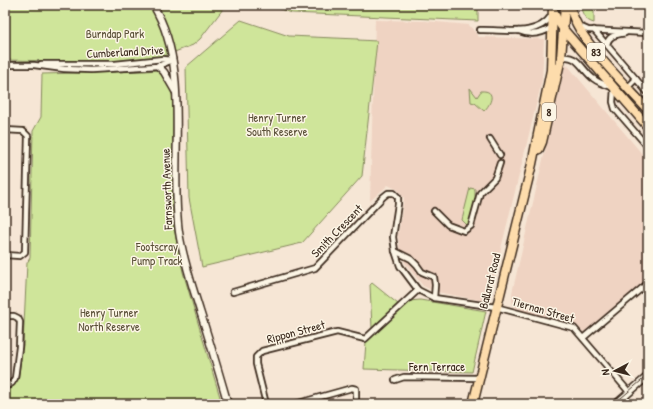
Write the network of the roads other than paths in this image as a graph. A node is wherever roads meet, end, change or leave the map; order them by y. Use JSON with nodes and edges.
{"nodes":[{"id":1,"x":153,"y":5,"type":"edge"},
{"id":2,"x":565,"y":5,"type":"edge"},
{"id":3,"x":570,"y":5,"type":"edge"},
{"id":4,"x":553,"y":7,"type":"edge"},
{"id":5,"x":565,"y":14,"type":"junction"},
{"id":6,"x":555,"y":25,"type":"junction"},
{"id":7,"x":578,"y":26,"type":"junction"},
{"id":8,"x":480,"y":30,"type":"dead end"},
{"id":9,"x":515,"y":30,"type":"junction"},
{"id":10,"x":564,"y":30,"type":"junction"},
{"id":11,"x":594,"y":30,"type":"junction"},
{"id":12,"x":626,"y":32,"type":"junction"},
{"id":13,"x":648,"y":33,"type":"edge"},
{"id":14,"x":607,"y":45,"type":"junction"},
{"id":15,"x":561,"y":58,"type":"junction"},
{"id":16,"x":173,"y":60,"type":"junction"},
{"id":17,"x":5,"y":65,"type":"edge"},
{"id":18,"x":34,"y":65,"type":"junction"},
{"id":19,"x":158,"y":66,"type":"junction"},
{"id":20,"x":636,"y":79,"type":"junction"},
{"id":21,"x":628,"y":87,"type":"junction"},
{"id":22,"x":614,"y":88,"type":"junction"},
{"id":23,"x":176,"y":93,"type":"junction"},
{"id":24,"x":648,"y":93,"type":"edge"},
{"id":25,"x":648,"y":110,"type":"edge"},
{"id":26,"x":648,"y":128,"type":"edge"},
{"id":27,"x":5,"y":130,"type":"edge"},
{"id":28,"x":490,"y":139,"type":"dead end"},
{"id":29,"x":648,"y":148,"type":"edge"},
{"id":30,"x":500,"y":155,"type":"dead end"},
{"id":31,"x":500,"y":164,"type":"dead end"},
{"id":32,"x":532,"y":164,"type":"junction"},
{"id":33,"x":434,"y":211,"type":"dead end"},
{"id":34,"x":395,"y":251,"type":"junction"},
{"id":35,"x":5,"y":255,"type":"edge"},
{"id":36,"x":648,"y":283,"type":"edge"},
{"id":37,"x":418,"y":290,"type":"junction"},
{"id":38,"x":232,"y":292,"type":"dead end"},
{"id":39,"x":434,"y":298,"type":"junction"},
{"id":40,"x":496,"y":307,"type":"junction"},
{"id":41,"x":5,"y":316,"type":"edge"},
{"id":42,"x":583,"y":338,"type":"junction"},
{"id":43,"x":648,"y":376,"type":"edge"},
{"id":44,"x":479,"y":378,"type":"junction"},
{"id":45,"x":395,"y":380,"type":"dead end"},
{"id":46,"x":5,"y":387,"type":"edge"},
{"id":47,"x":629,"y":392,"type":"junction"},
{"id":48,"x":229,"y":404,"type":"edge"},
{"id":49,"x":266,"y":404,"type":"edge"},
{"id":50,"x":295,"y":404,"type":"edge"},
{"id":51,"x":356,"y":404,"type":"edge"},
{"id":52,"x":473,"y":404,"type":"edge"},
{"id":53,"x":616,"y":404,"type":"edge"}],
"edges":[{"from":1,"to":16,"type":"main road","name":"Farnsworth Avenue"},
{"from":2,"to":5,"type":"highway","name":"Ballarat Road","number":"8"},
{"from":3,"to":7,"type":"highway","number":"83"},
{"from":4,"to":6,"type":"highway","number":"83"},
{"from":4,"to":9,"type":"street"},
{"from":5,"to":6,"type":"highway"},
{"from":5,"to":10,"type":"highway","name":"Ballarat Road","number":"8"},
{"from":6,"to":9,"type":"street"},
{"from":6,"to":10,"type":"highway","number":"83"},
{"from":6,"to":32,"type":"highway","name":"Ballarat Road","number":"8"},
{"from":7,"to":11,"type":"street"},
{"from":7,"to":21,"type":"highway","number":"83"},
{"from":8,"to":9,"type":"street"},
{"from":10,"to":15,"type":"highway","name":"Ballarat Road","number":"8"},
{"from":10,"to":22,"type":"highway","number":"83"},
{"from":11,"to":12,"type":"street"},
{"from":11,"to":14,"type":"street"},
{"from":12,"to":13,"type":"street"},
{"from":12,"to":14,"type":"street"},
{"from":14,"to":20,"type":"street"},
{"from":15,"to":22,"type":"street"},
{"from":15,"to":32,"type":"highway","name":"Ballarat Road","number":"8"},
{"from":16,"to":18,"type":"street","name":"Cumberland Drive"},
{"from":16,"to":19,"type":"street","name":"Cumberland Drive"},
{"from":16,"to":23,"type":"main road","name":"Farnsworth Avenue"},
{"from":17,"to":18,"type":"street","name":"Cumberland Drive"},
{"from":18,"to":19,"type":"street","name":"Cumberland Drive"},
{"from":19,"to":23,"type":"main road"},
{"from":20,"to":21,"type":"street"},
{"from":20,"to":24,"type":"street"},
{"from":21,"to":25,"type":"highway","number":"83"},
{"from":22,"to":26,"type":"highway","number":"83"},
{"from":22,"to":29,"type":"street"},
{"from":23,"to":48,"type":"main road","name":"Farnsworth Avenue"},
{"from":27,"to":35,"type":"street"},
{"from":28,"to":30,"type":"street"},
{"from":31,"to":33,"type":"street"},
{"from":32,"to":40,"type":"highway","name":"Ballarat Road","number":"8"},
{"from":34,"to":37,"type":"street"},
{"from":34,"to":38,"type":"street","name":"Smith Crescent"},
{"from":34,"to":39,"type":"street"},
{"from":36,"to":42,"type":"street"},
{"from":37,"to":39,"type":"street","name":"Tiernan Street"},
{"from":37,"to":49,"type":"street","name":"Rippon Street"},
{"from":39,"to":40,"type":"street","name":"Tiernan Street"},
{"from":40,"to":42,"type":"street","name":"Tiernan Street"},
{"from":40,"to":44,"type":"highway","name":"Ballarat Road","number":"8"},
{"from":41,"to":46,"type":"street"},
{"from":42,"to":47,"type":"street","name":"Tiernan Street"},
{"from":43,"to":47,"type":"main road"},
{"from":44,"to":45,"type":"street","name":"Fern Terrace"},
{"from":44,"to":52,"type":"highway","name":"Ballarat Road","number":"8"},
{"from":47,"to":53,"type":"main road"},
{"from":50,"to":51,"type":"street"}]}
